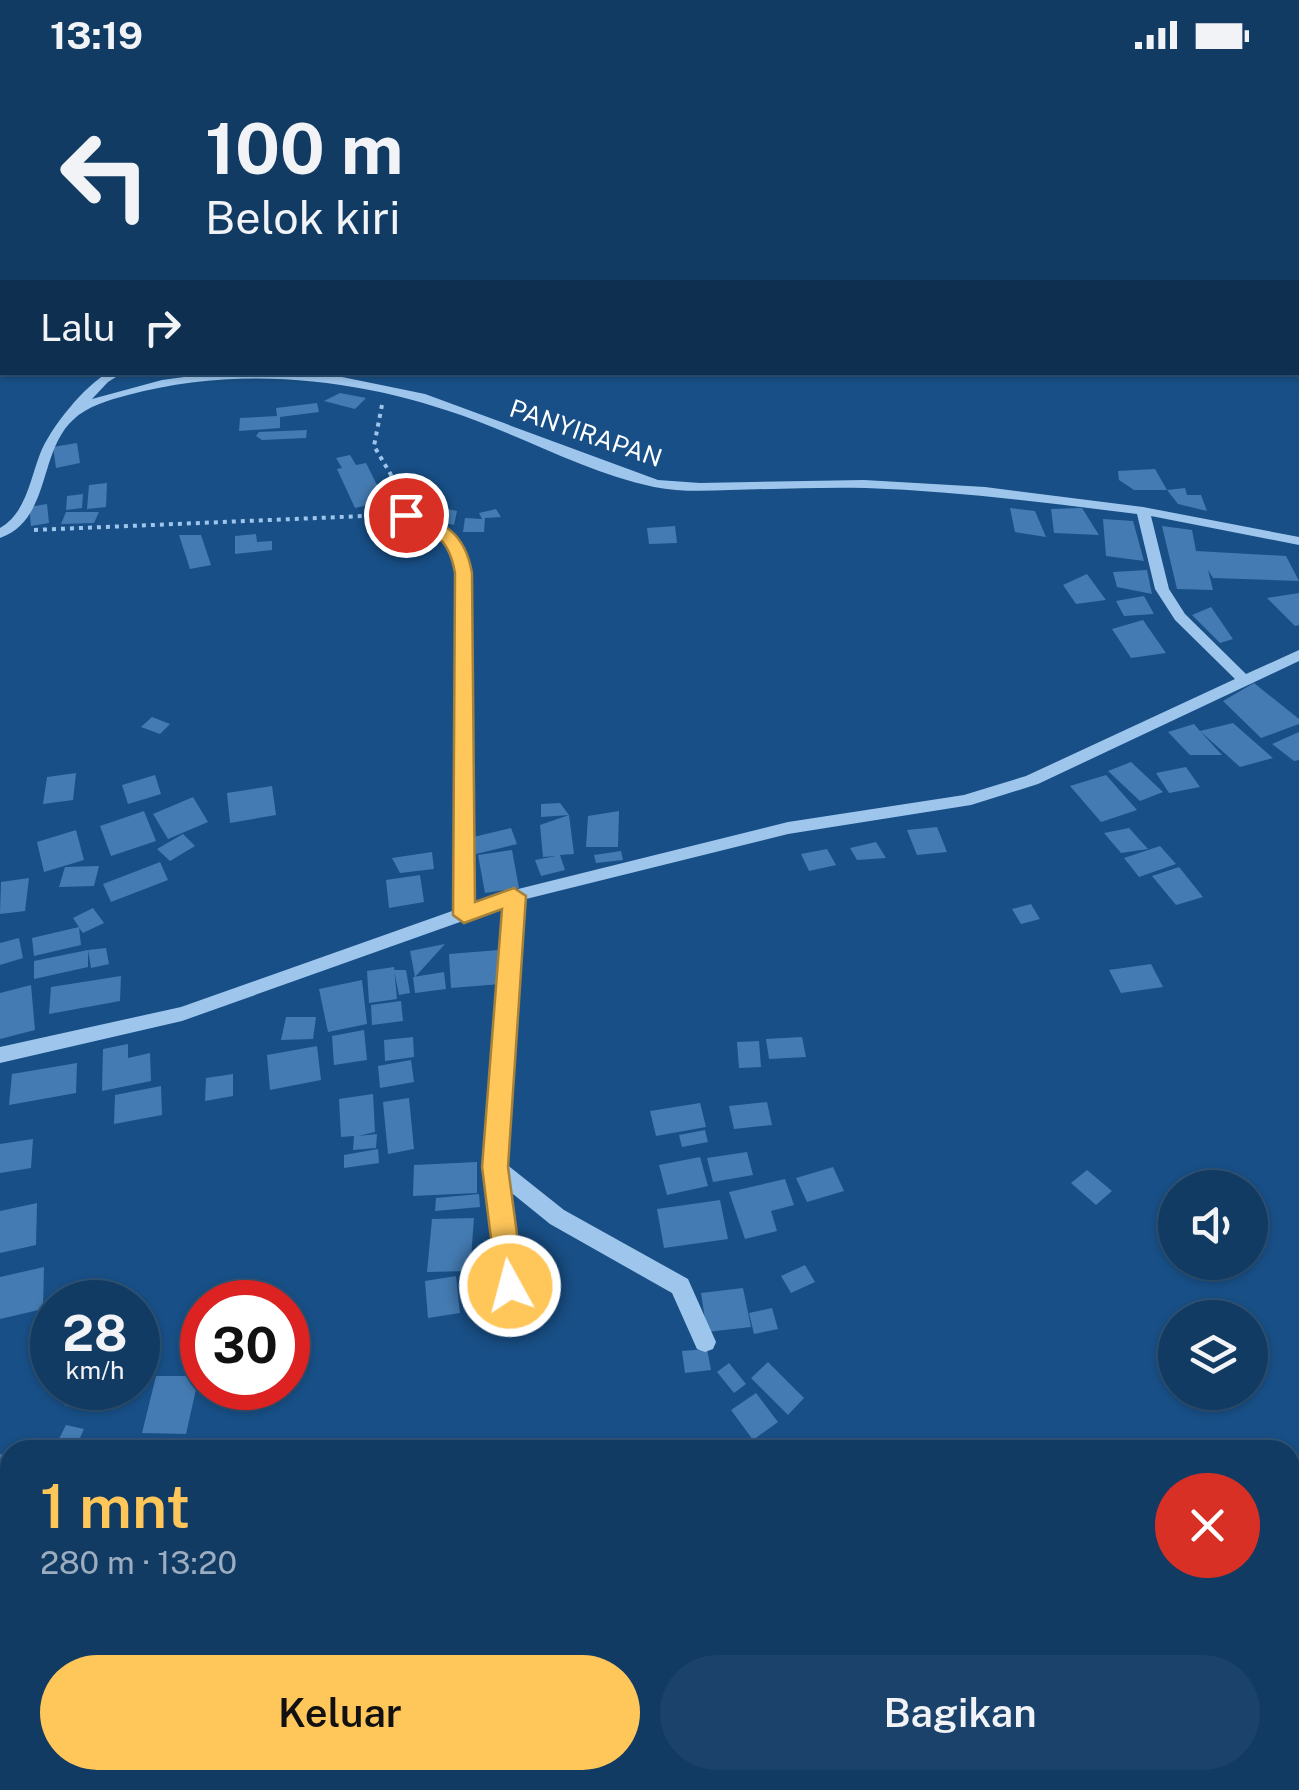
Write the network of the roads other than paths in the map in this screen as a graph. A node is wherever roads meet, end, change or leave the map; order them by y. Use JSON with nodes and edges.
{"nodes":[{"id":1,"x":113,"y":375,"type":"edge"},
{"id":2,"x":76,"y":411,"type":"junction"},
{"id":3,"x":1143,"y":512,"type":"junction"},
{"id":4,"x":406,"y":515,"type":"road end"},
{"id":5,"x":6,"y":532,"type":"edge"},
{"id":6,"x":1299,"y":541,"type":"edge"},
{"id":7,"x":1299,"y":655,"type":"edge"},
{"id":8,"x":1244,"y":680,"type":"junction"},
{"id":9,"x":514,"y":896,"type":"junction"},
{"id":10,"x":464,"y":915,"type":"junction"},
{"id":11,"x":0,"y":1055,"type":"edge"},
{"id":12,"x":495,"y":1167,"type":"junction"},
{"id":13,"x":510,"y":1286,"type":"dead end"},
{"id":14,"x":705,"y":1342,"type":"dead end"}],
"edges":[{"from":1,"to":2,"type":"street"},
{"from":2,"to":3,"type":"street","name":"PANYIRAPAN"},
{"from":2,"to":5,"type":"street"},
{"from":3,"to":6,"type":"street","name":"PANYIRAPAN"},
{"from":3,"to":8,"type":"street"},
{"from":4,"to":10,"type":"street"},
{"from":7,"to":8,"type":"street"},
{"from":8,"to":9,"type":"street"},
{"from":9,"to":10,"type":"street"},
{"from":9,"to":12,"type":"street"},
{"from":10,"to":11,"type":"street"},
{"from":12,"to":13,"type":"street"},
{"from":12,"to":14,"type":"street"}]}
